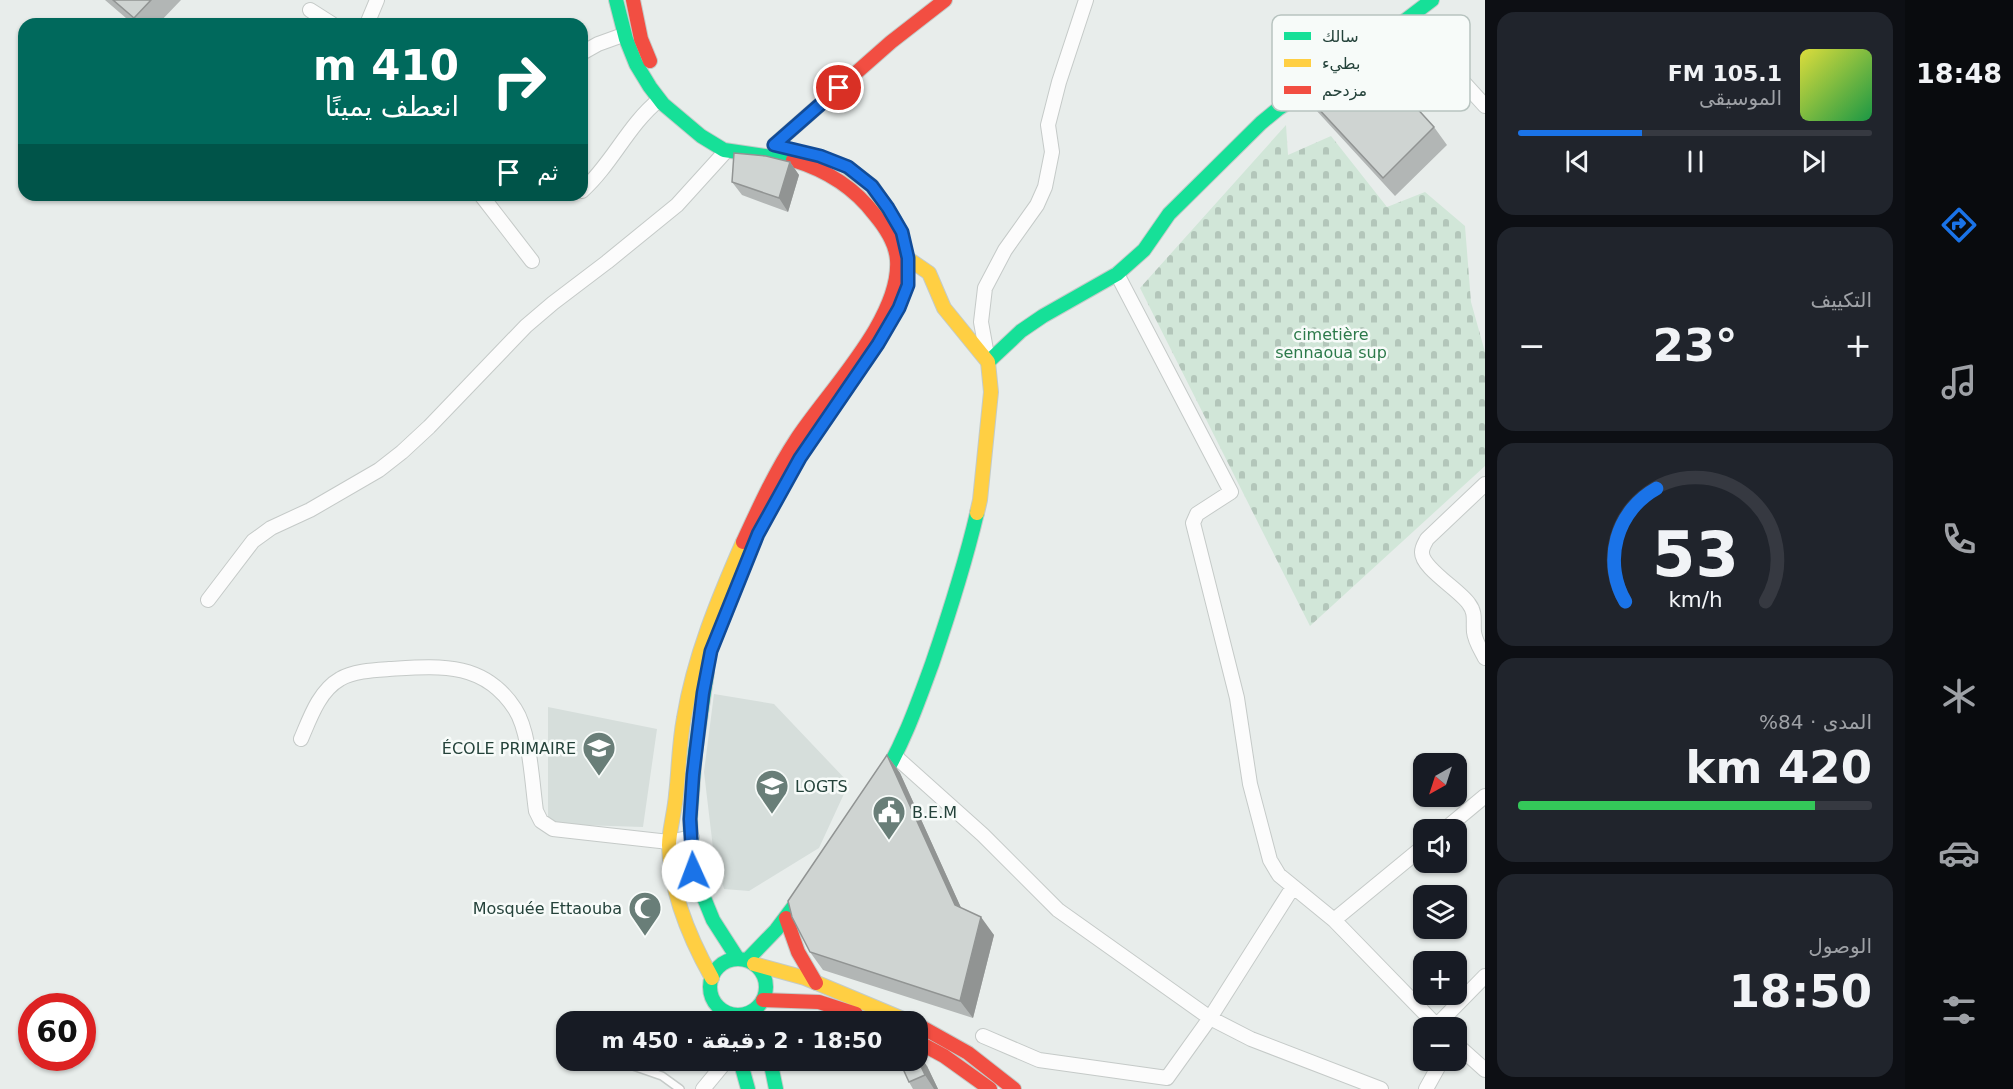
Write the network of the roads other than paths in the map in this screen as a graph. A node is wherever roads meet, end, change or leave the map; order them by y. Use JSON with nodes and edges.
{"nodes":[{"id":1,"x":377,"y":0,"type":"edge"},
{"id":2,"x":616,"y":0,"type":"edge"},
{"id":3,"x":633,"y":0,"type":"edge"},
{"id":4,"x":945,"y":0,"type":"edge"},
{"id":5,"x":1086,"y":0,"type":"edge"},
{"id":6,"x":1427,"y":2,"type":"edge"},
{"id":7,"x":310,"y":10,"type":"dead end"},
{"id":8,"x":1413,"y":15,"type":"edge"},
{"id":9,"x":323,"y":18,"type":"edge"},
{"id":10,"x":370,"y":18,"type":"edge"},
{"id":11,"x":623,"y":35,"type":"junction"},
{"id":12,"x":588,"y":50,"type":"edge"},
{"id":13,"x":1470,"y":89,"type":"edge"},
{"id":14,"x":659,"y":100,"type":"junction"},
{"id":15,"x":1485,"y":106,"type":"edge"},
{"id":16,"x":1276,"y":111,"type":"edge"},
{"id":17,"x":774,"y":145,"type":"junction"},
{"id":18,"x":726,"y":151,"type":"junction"},
{"id":19,"x":588,"y":184,"type":"edge"},
{"id":20,"x":486,"y":201,"type":"edge"},
{"id":21,"x":908,"y":258,"type":"junction"},
{"id":22,"x":532,"y":261,"type":"dead end"},
{"id":23,"x":1117,"y":274,"type":"junction"},
{"id":24,"x":988,"y":362,"type":"junction"},
{"id":25,"x":790,"y":477,"type":"dead end"},
{"id":26,"x":1485,"y":484,"type":"edge"},
{"id":27,"x":780,"y":495,"type":"dead end"},
{"id":28,"x":208,"y":600,"type":"dead end"},
{"id":29,"x":1485,"y":621,"type":"edge"},
{"id":30,"x":1474,"y":632,"type":"junction"},
{"id":31,"x":1485,"y":658,"type":"edge"},
{"id":32,"x":301,"y":739,"type":"dead end"},
{"id":33,"x":896,"y":757,"type":"junction"},
{"id":34,"x":1485,"y":796,"type":"edge"},
{"id":35,"x":870,"y":798,"type":"edge"},
{"id":36,"x":1457,"y":819,"type":"edge"},
{"id":37,"x":692,"y":837,"type":"junction"},
{"id":38,"x":669,"y":842,"type":"junction"},
{"id":39,"x":1413,"y":855,"type":"edge"},
{"id":40,"x":1293,"y":887,"type":"junction"},
{"id":41,"x":799,"y":899,"type":"edge"},
{"id":42,"x":786,"y":918,"type":"junction"},
{"id":43,"x":1335,"y":920,"type":"junction"},
{"id":44,"x":746,"y":961,"type":"junction"},
{"id":45,"x":1485,"y":976,"type":"edge"},
{"id":46,"x":712,"y":978,"type":"junction"},
{"id":47,"x":816,"y":983,"type":"junction"},
{"id":48,"x":761,"y":1003,"type":"junction"},
{"id":49,"x":724,"y":1011,"type":"edge"},
{"id":50,"x":751,"y":1011,"type":"edge"},
{"id":51,"x":761,"y":1011,"type":"edge"},
{"id":52,"x":845,"y":1011,"type":"edge"},
{"id":53,"x":883,"y":1011,"type":"edge"},
{"id":54,"x":1429,"y":1017,"type":"edge"},
{"id":55,"x":1446,"y":1017,"type":"edge"},
{"id":56,"x":1210,"y":1018,"type":"junction"},
{"id":57,"x":928,"y":1030,"type":"edge"},
{"id":58,"x":982,"y":1036,"type":"dead end"},
{"id":59,"x":928,"y":1047,"type":"edge"},
{"id":60,"x":1467,"y":1054,"type":"edge"},
{"id":61,"x":1485,"y":1070,"type":"edge"},
{"id":62,"x":648,"y":1071,"type":"edge"},
{"id":63,"x":718,"y":1071,"type":"edge"},
{"id":64,"x":743,"y":1071,"type":"edge"},
{"id":65,"x":772,"y":1071,"type":"edge"},
{"id":66,"x":1436,"y":1071,"type":"edge"},
{"id":67,"x":680,"y":1089,"type":"edge"},
{"id":68,"x":703,"y":1089,"type":"edge"},
{"id":69,"x":748,"y":1089,"type":"edge"},
{"id":70,"x":776,"y":1089,"type":"edge"},
{"id":71,"x":990,"y":1089,"type":"edge"},
{"id":72,"x":1014,"y":1089,"type":"edge"},
{"id":73,"x":1381,"y":1089,"type":"edge"},
{"id":74,"x":1426,"y":1089,"type":"edge"}],
"edges":[{"from":1,"to":10,"type":"street"},
{"from":2,"to":11,"type":"main road"},
{"from":3,"to":17,"type":"main road"},
{"from":4,"to":17,"type":"main road"},
{"from":5,"to":24,"type":"street"},
{"from":6,"to":8,"type":"main road"},
{"from":7,"to":9,"type":"street"},
{"from":11,"to":12,"type":"street"},
{"from":11,"to":14,"type":"main road"},
{"from":13,"to":15,"type":"street"},
{"from":14,"to":18,"type":"main road"},
{"from":14,"to":19,"type":"street"},
{"from":16,"to":23,"type":"main road"},
{"from":17,"to":21,"type":"main road"},
{"from":18,"to":28,"type":"street"},
{"from":18,"to":38,"type":"main road"},
{"from":20,"to":22,"type":"street"},
{"from":21,"to":24,"type":"main road"},
{"from":21,"to":25,"type":"main road"},
{"from":23,"to":24,"type":"main road"},
{"from":23,"to":40,"type":"street"},
{"from":24,"to":33,"type":"main road"},
{"from":26,"to":30,"type":"street"},
{"from":27,"to":37,"type":"main road"},
{"from":29,"to":30,"type":"street"},
{"from":30,"to":31,"type":"street"},
{"from":32,"to":38,"type":"street"},
{"from":33,"to":35,"type":"main road"},
{"from":33,"to":56,"type":"street"},
{"from":34,"to":36,"type":"street"},
{"from":37,"to":38,"type":"street"},
{"from":37,"to":44,"type":"main road"},
{"from":38,"to":46,"type":"main road"},
{"from":39,"to":43,"type":"street"},
{"from":40,"to":43,"type":"street"},
{"from":40,"to":56,"type":"street"},
{"from":41,"to":42,"type":"main road"},
{"from":42,"to":44,"type":"main road"},
{"from":42,"to":47,"type":"main road"},
{"from":43,"to":54,"type":"street"},
{"from":44,"to":46,"type":"main road"},
{"from":44,"to":47,"type":"main road"},
{"from":44,"to":48,"type":"main road"},
{"from":45,"to":55,"type":"street"},
{"from":46,"to":49,"type":"main road"},
{"from":47,"to":53,"type":"main road"},
{"from":48,"to":50,"type":"main road"},
{"from":48,"to":51,"type":"main road"},
{"from":48,"to":52,"type":"main road"},
{"from":56,"to":58,"type":"street"},
{"from":56,"to":73,"type":"street"},
{"from":57,"to":72,"type":"main road"},
{"from":59,"to":71,"type":"main road"},
{"from":60,"to":61,"type":"street"},
{"from":62,"to":67,"type":"lane"},
{"from":63,"to":68,"type":"street"},
{"from":64,"to":69,"type":"main road"},
{"from":65,"to":70,"type":"main road"},
{"from":66,"to":74,"type":"street"}]}
